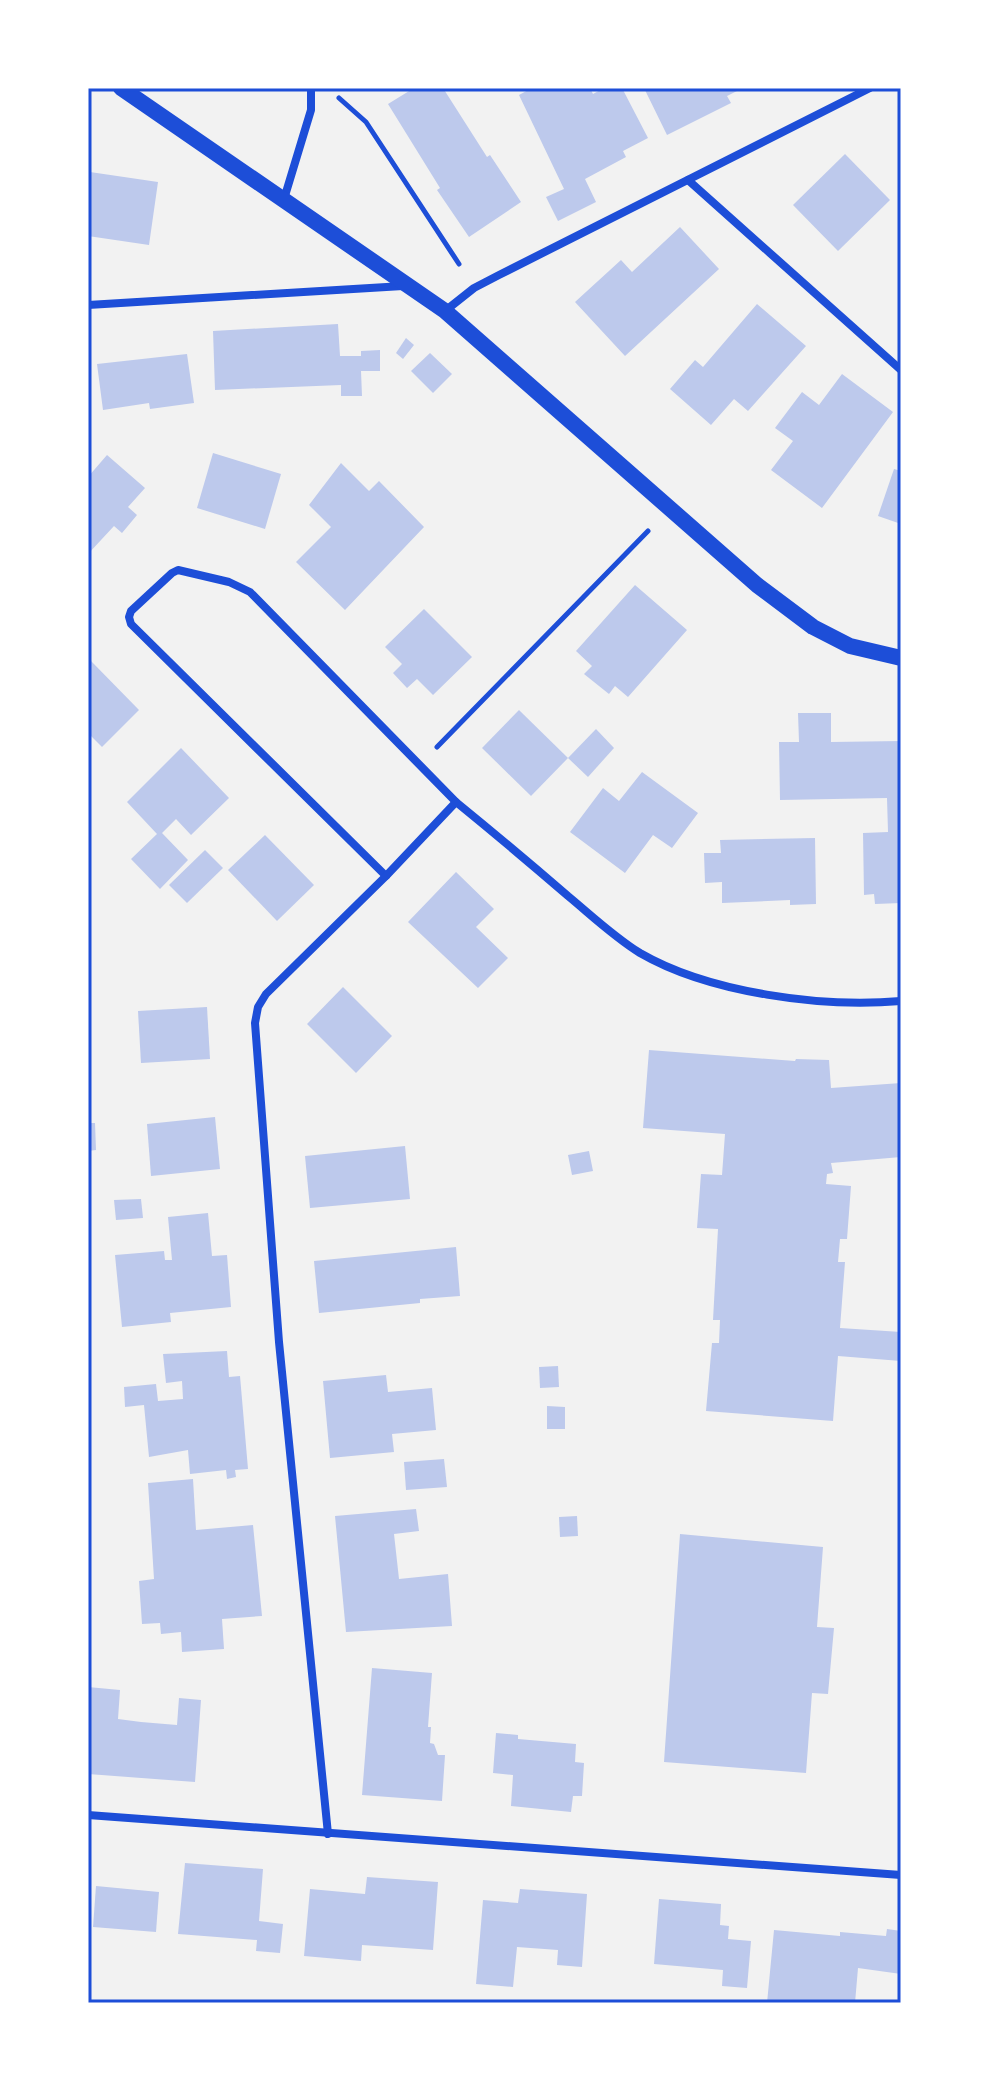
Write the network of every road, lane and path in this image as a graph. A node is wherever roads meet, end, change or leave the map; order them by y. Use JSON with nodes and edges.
{"nodes":[{"id":1,"x":121,"y":88,"type":"edge"},
{"id":2,"x":311,"y":88,"type":"edge"},
{"id":3,"x":870,"y":88,"type":"edge"},
{"id":4,"x":333,"y":94,"type":"dead end"},
{"id":5,"x":688,"y":180,"type":"junction"},
{"id":6,"x":284,"y":199,"type":"junction"},
{"id":7,"x":407,"y":286,"type":"junction"},
{"id":8,"x":474,"y":288,"type":"junction"},
{"id":9,"x":88,"y":305,"type":"edge"},
{"id":10,"x":445,"y":311,"type":"junction"},
{"id":11,"x":901,"y":370,"type":"edge"},
{"id":12,"x":670,"y":509,"type":"junction"},
{"id":13,"x":901,"y":658,"type":"edge"},
{"id":14,"x":420,"y":765,"type":"junction"},
{"id":15,"x":456,"y":802,"type":"junction"},
{"id":16,"x":386,"y":876,"type":"junction"},
{"id":17,"x":901,"y":1001,"type":"edge"},
{"id":18,"x":88,"y":1815,"type":"edge"},
{"id":19,"x":328,"y":1834,"type":"junction"},
{"id":20,"x":901,"y":1875,"type":"edge"}],
"edges":[{"from":1,"to":6,"type":"main road"},
{"from":2,"to":6,"type":"street"},
{"from":3,"to":5,"type":"street"},
{"from":4,"to":8,"type":"path"},
{"from":5,"to":8,"type":"street"},
{"from":5,"to":11,"type":"street"},
{"from":6,"to":7,"type":"main road"},
{"from":7,"to":9,"type":"street"},
{"from":7,"to":10,"type":"main road"},
{"from":8,"to":10,"type":"street"},
{"from":10,"to":12,"type":"main road"},
{"from":12,"to":13,"type":"main road"},
{"from":12,"to":14,"type":"path"},
{"from":14,"to":15,"type":"street"},
{"from":14,"to":16,"type":"street"},
{"from":15,"to":16,"type":"street"},
{"from":15,"to":17,"type":"street"},
{"from":16,"to":19,"type":"street"},
{"from":18,"to":19,"type":"street"},
{"from":19,"to":20,"type":"street"}]}
